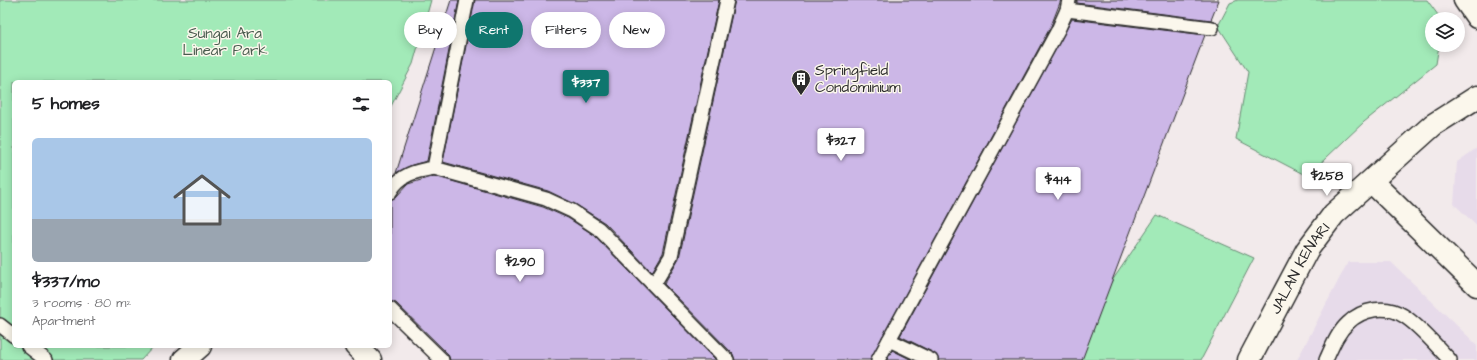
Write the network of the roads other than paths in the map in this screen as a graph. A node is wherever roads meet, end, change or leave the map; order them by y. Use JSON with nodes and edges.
{"nodes":[{"id":1,"x":466,"y":0,"type":"edge"},
{"id":2,"x":728,"y":0,"type":"edge"},
{"id":3,"x":1068,"y":5,"type":"edge"},
{"id":4,"x":1212,"y":28,"type":"dead end"},
{"id":5,"x":1477,"y":97,"type":"edge"},
{"id":6,"x":434,"y":168,"type":"junction"},
{"id":7,"x":1372,"y":182,"type":"junction"},
{"id":8,"x":392,"y":188,"type":"edge"},
{"id":9,"x":654,"y":284,"type":"junction"},
{"id":10,"x":1477,"y":285,"type":"edge"},
{"id":11,"x":392,"y":311,"type":"edge"},
{"id":12,"x":0,"y":325,"type":"edge"},
{"id":13,"x":12,"y":334,"type":"edge"},
{"id":14,"x":890,"y":340,"type":"junction"},
{"id":15,"x":31,"y":348,"type":"edge"},
{"id":16,"x":198,"y":348,"type":"edge"},
{"id":17,"x":358,"y":348,"type":"edge"},
{"id":18,"x":46,"y":360,"type":"edge"},
{"id":19,"x":184,"y":360,"type":"edge"},
{"id":20,"x":370,"y":360,"type":"edge"},
{"id":21,"x":442,"y":360,"type":"edge"},
{"id":22,"x":727,"y":360,"type":"edge"},
{"id":23,"x":878,"y":360,"type":"edge"},
{"id":24,"x":931,"y":360,"type":"edge"},
{"id":25,"x":1249,"y":360,"type":"edge"},
{"id":26,"x":1326,"y":360,"type":"edge"},
{"id":27,"x":1450,"y":360,"type":"edge"}],
"edges":[{"from":1,"to":6,"type":"lane"},
{"from":2,"to":9,"type":"lane"},
{"from":3,"to":4,"type":"lane"},
{"from":3,"to":14,"type":"lane"},
{"from":5,"to":7,"type":"street","name":"JALAN KENARI"},
{"from":6,"to":8,"type":"lane"},
{"from":6,"to":9,"type":"lane"},
{"from":7,"to":10,"type":"street"},
{"from":7,"to":25,"type":"street","name":"JALAN KENARI"},
{"from":9,"to":22,"type":"lane"},
{"from":11,"to":21,"type":"lane"},
{"from":12,"to":13,"type":"lane"},
{"from":14,"to":23,"type":"lane"},
{"from":14,"to":24,"type":"lane"},
{"from":15,"to":18,"type":"lane"},
{"from":16,"to":19,"type":"street"},
{"from":17,"to":20,"type":"street"},
{"from":26,"to":27,"type":"lane"}]}
